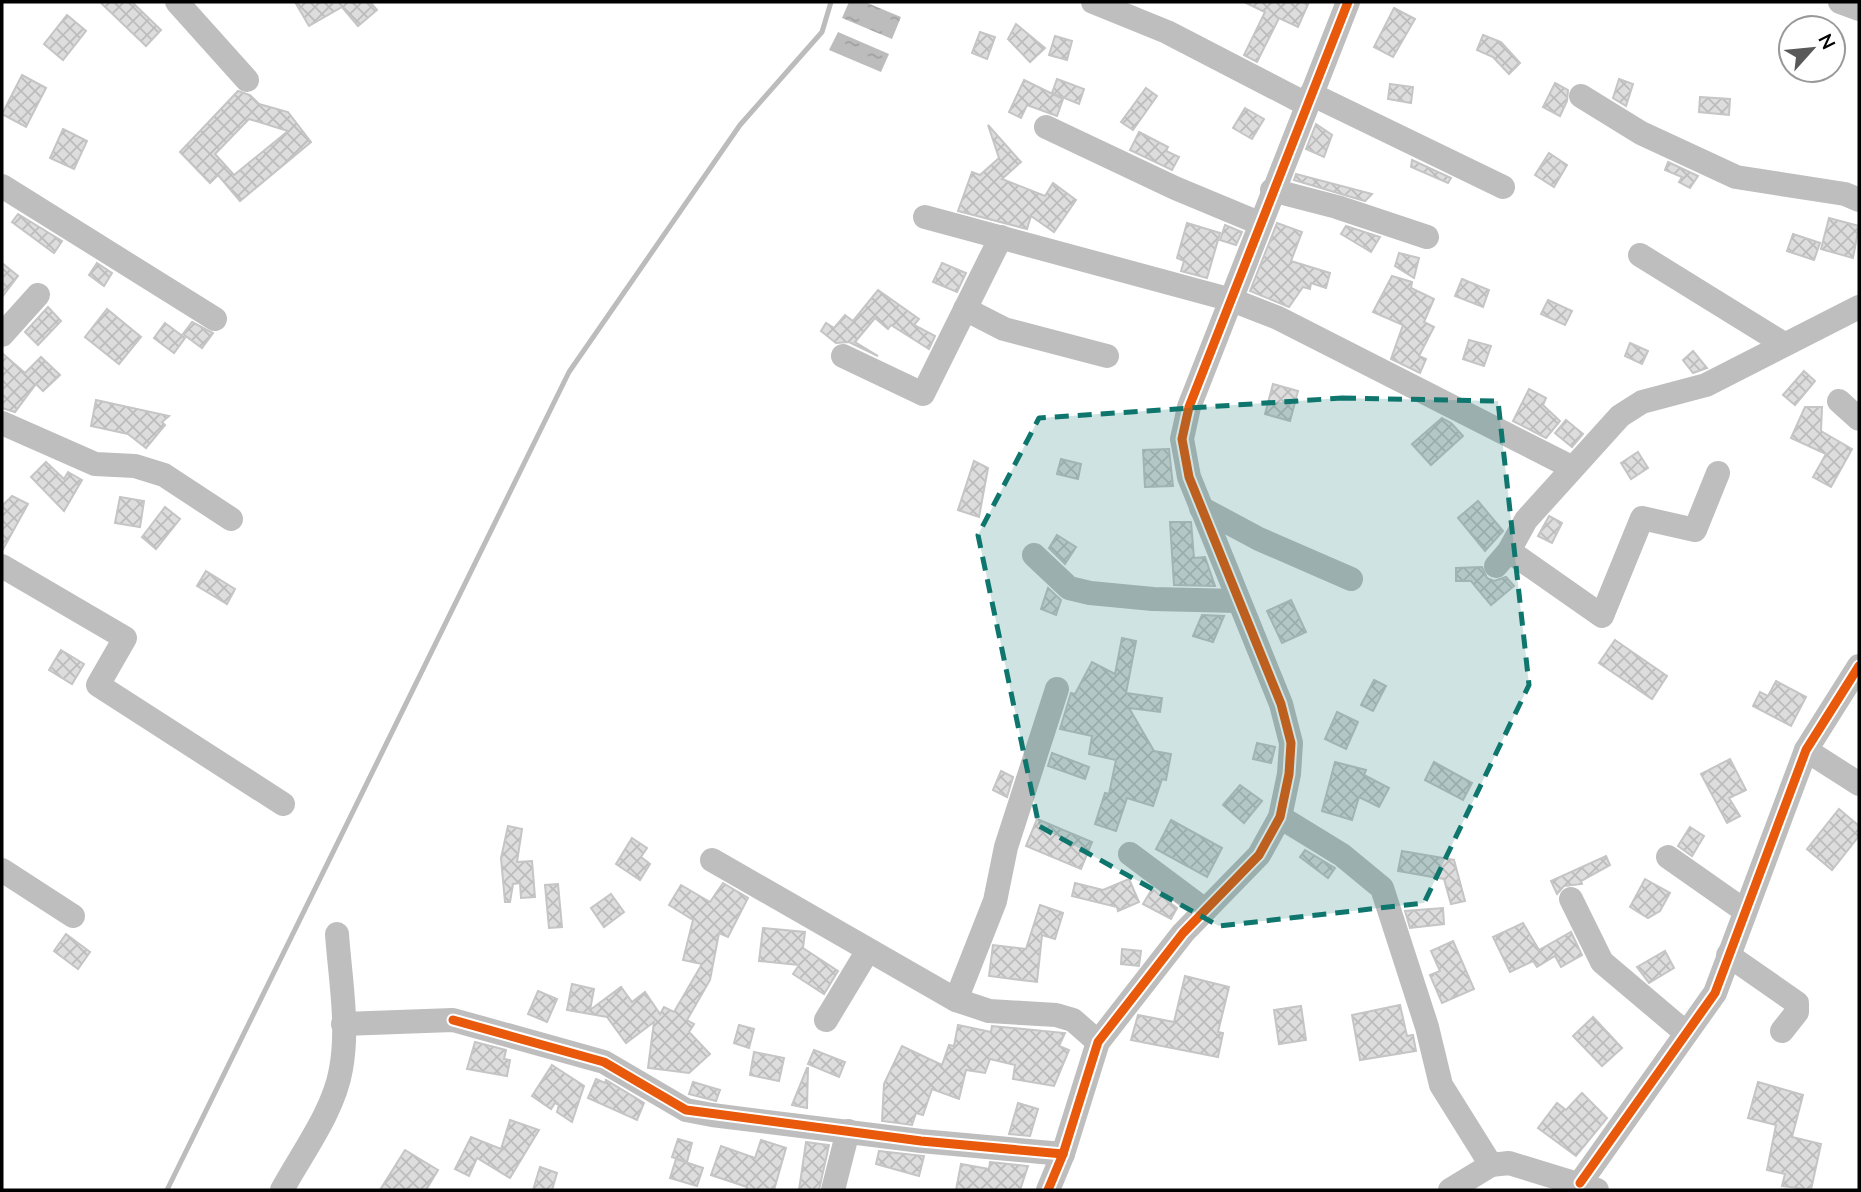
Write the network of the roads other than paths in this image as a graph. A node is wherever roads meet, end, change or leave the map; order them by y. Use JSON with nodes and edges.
{"nodes":[{"id":1,"x":1093,"y":2,"type":"edge"},
{"id":2,"x":1348,"y":2,"type":"edge"},
{"id":3,"x":1840,"y":2,"type":"edge"},
{"id":4,"x":181,"y":3,"type":"edge"},
{"id":5,"x":1859,"y":9,"type":"edge"},
{"id":6,"x":247,"y":80,"type":"dead end"},
{"id":7,"x":1581,"y":96,"type":"dead end"},
{"id":8,"x":1308,"y":99,"type":"junction"},
{"id":9,"x":1046,"y":127,"type":"dead end"},
{"id":10,"x":2,"y":186,"type":"edge"},
{"id":11,"x":1503,"y":187,"type":"dead end"},
{"id":12,"x":1272,"y":190,"type":"junction"},
{"id":13,"x":1859,"y":200,"type":"edge"},
{"id":14,"x":925,"y":217,"type":"dead end"},
{"id":15,"x":1259,"y":223,"type":"junction"},
{"id":16,"x":1000,"y":237,"type":"junction"},
{"id":17,"x":1427,"y":237,"type":"dead end"},
{"id":18,"x":1640,"y":255,"type":"dead end"},
{"id":19,"x":38,"y":295,"type":"dead end"},
{"id":20,"x":1232,"y":300,"type":"junction"},
{"id":21,"x":1859,"y":307,"type":"edge"},
{"id":22,"x":965,"y":309,"type":"junction"},
{"id":23,"x":215,"y":319,"type":"dead end"},
{"id":24,"x":2,"y":335,"type":"edge"},
{"id":25,"x":1784,"y":344,"type":"junction"},
{"id":26,"x":843,"y":356,"type":"dead end"},
{"id":27,"x":1107,"y":356,"type":"dead end"},
{"id":28,"x":1839,"y":401,"type":"dead end"},
{"id":29,"x":1859,"y":419,"type":"edge"},
{"id":30,"x":2,"y":423,"type":"edge"},
{"id":31,"x":1571,"y":467,"type":"junction"},
{"id":32,"x":1718,"y":474,"type":"dead end"},
{"id":33,"x":1201,"y":508,"type":"junction"},
{"id":34,"x":231,"y":519,"type":"dead end"},
{"id":35,"x":1034,"y":555,"type":"dead end"},
{"id":36,"x":2,"y":566,"type":"edge"},
{"id":37,"x":1351,"y":579,"type":"dead end"},
{"id":38,"x":1238,"y":601,"type":"junction"},
{"id":39,"x":1859,"y":666,"type":"edge"},
{"id":40,"x":1057,"y":689,"type":"dead end"},
{"id":41,"x":1806,"y":750,"type":"junction"},
{"id":42,"x":1859,"y":785,"type":"edge"},
{"id":43,"x":283,"y":804,"type":"dead end"},
{"id":44,"x":1280,"y":817,"type":"junction"},
{"id":45,"x":1130,"y":854,"type":"dead end"},
{"id":46,"x":1668,"y":857,"type":"dead end"},
{"id":47,"x":712,"y":860,"type":"dead end"},
{"id":48,"x":2,"y":870,"type":"edge"},
{"id":49,"x":1571,"y":899,"type":"dead end"},
{"id":50,"x":1205,"y":910,"type":"junction"},
{"id":51,"x":1745,"y":911,"type":"junction"},
{"id":52,"x":73,"y":916,"type":"dead end"},
{"id":53,"x":337,"y":934,"type":"dead end"},
{"id":54,"x":867,"y":952,"type":"junction"},
{"id":55,"x":1728,"y":955,"type":"junction"},
{"id":56,"x":956,"y":1000,"type":"junction"},
{"id":57,"x":826,"y":1020,"type":"dead end"},
{"id":58,"x":343,"y":1024,"type":"junction"},
{"id":59,"x":1782,"y":1031,"type":"dead end"},
{"id":60,"x":1686,"y":1033,"type":"junction"},
{"id":61,"x":1098,"y":1042,"type":"junction"},
{"id":62,"x":848,"y":1131,"type":"junction"},
{"id":63,"x":1063,"y":1154,"type":"junction"},
{"id":64,"x":1490,"y":1165,"type":"junction"},
{"id":65,"x":1589,"y":1187,"type":"edge"},
{"id":66,"x":282,"y":1190,"type":"edge"},
{"id":67,"x":834,"y":1190,"type":"edge"},
{"id":68,"x":1048,"y":1190,"type":"edge"},
{"id":69,"x":1450,"y":1190,"type":"edge"}],
"edges":[{"from":1,"to":8,"type":"street"},
{"from":2,"to":8,"type":"street"},
{"from":3,"to":5,"type":"street"},
{"from":4,"to":6,"type":"street"},
{"from":7,"to":13,"type":"street"},
{"from":8,"to":11,"type":"street"},
{"from":8,"to":12,"type":"street"},
{"from":9,"to":15,"type":"street"},
{"from":10,"to":23,"type":"street"},
{"from":12,"to":15,"type":"street"},
{"from":12,"to":17,"type":"street"},
{"from":14,"to":16,"type":"street"},
{"from":15,"to":20,"type":"street"},
{"from":16,"to":20,"type":"street"},
{"from":16,"to":22,"type":"street"},
{"from":18,"to":25,"type":"street"},
{"from":19,"to":24,"type":"street"},
{"from":20,"to":31,"type":"street"},
{"from":20,"to":33,"type":"street"},
{"from":21,"to":25,"type":"street"},
{"from":22,"to":26,"type":"street"},
{"from":22,"to":27,"type":"street"},
{"from":25,"to":31,"type":"street"},
{"from":28,"to":29,"type":"street"},
{"from":30,"to":34,"type":"street"},
{"from":31,"to":32,"type":"street"},
{"from":33,"to":37,"type":"street"},
{"from":33,"to":38,"type":"street"},
{"from":35,"to":38,"type":"street"},
{"from":36,"to":43,"type":"street"},
{"from":38,"to":44,"type":"street"},
{"from":39,"to":41,"type":"street"},
{"from":40,"to":56,"type":"street"},
{"from":41,"to":42,"type":"street"},
{"from":41,"to":51,"type":"street"},
{"from":44,"to":50,"type":"street"},
{"from":44,"to":64,"type":"street"},
{"from":45,"to":50,"type":"street"},
{"from":46,"to":51,"type":"street"},
{"from":47,"to":54,"type":"street"},
{"from":48,"to":52,"type":"street"},
{"from":49,"to":60,"type":"street"},
{"from":50,"to":61,"type":"street"},
{"from":51,"to":55,"type":"street"},
{"from":53,"to":58,"type":"street"},
{"from":54,"to":56,"type":"street"},
{"from":54,"to":57,"type":"street"},
{"from":55,"to":59,"type":"street"},
{"from":55,"to":60,"type":"street"},
{"from":56,"to":61,"type":"street"},
{"from":58,"to":62,"type":"street"},
{"from":58,"to":66,"type":"street"},
{"from":60,"to":65,"type":"street"},
{"from":61,"to":63,"type":"street"},
{"from":62,"to":63,"type":"street"},
{"from":62,"to":67,"type":"street"},
{"from":63,"to":68,"type":"street"},
{"from":64,"to":65,"type":"street"},
{"from":64,"to":69,"type":"street"}]}
